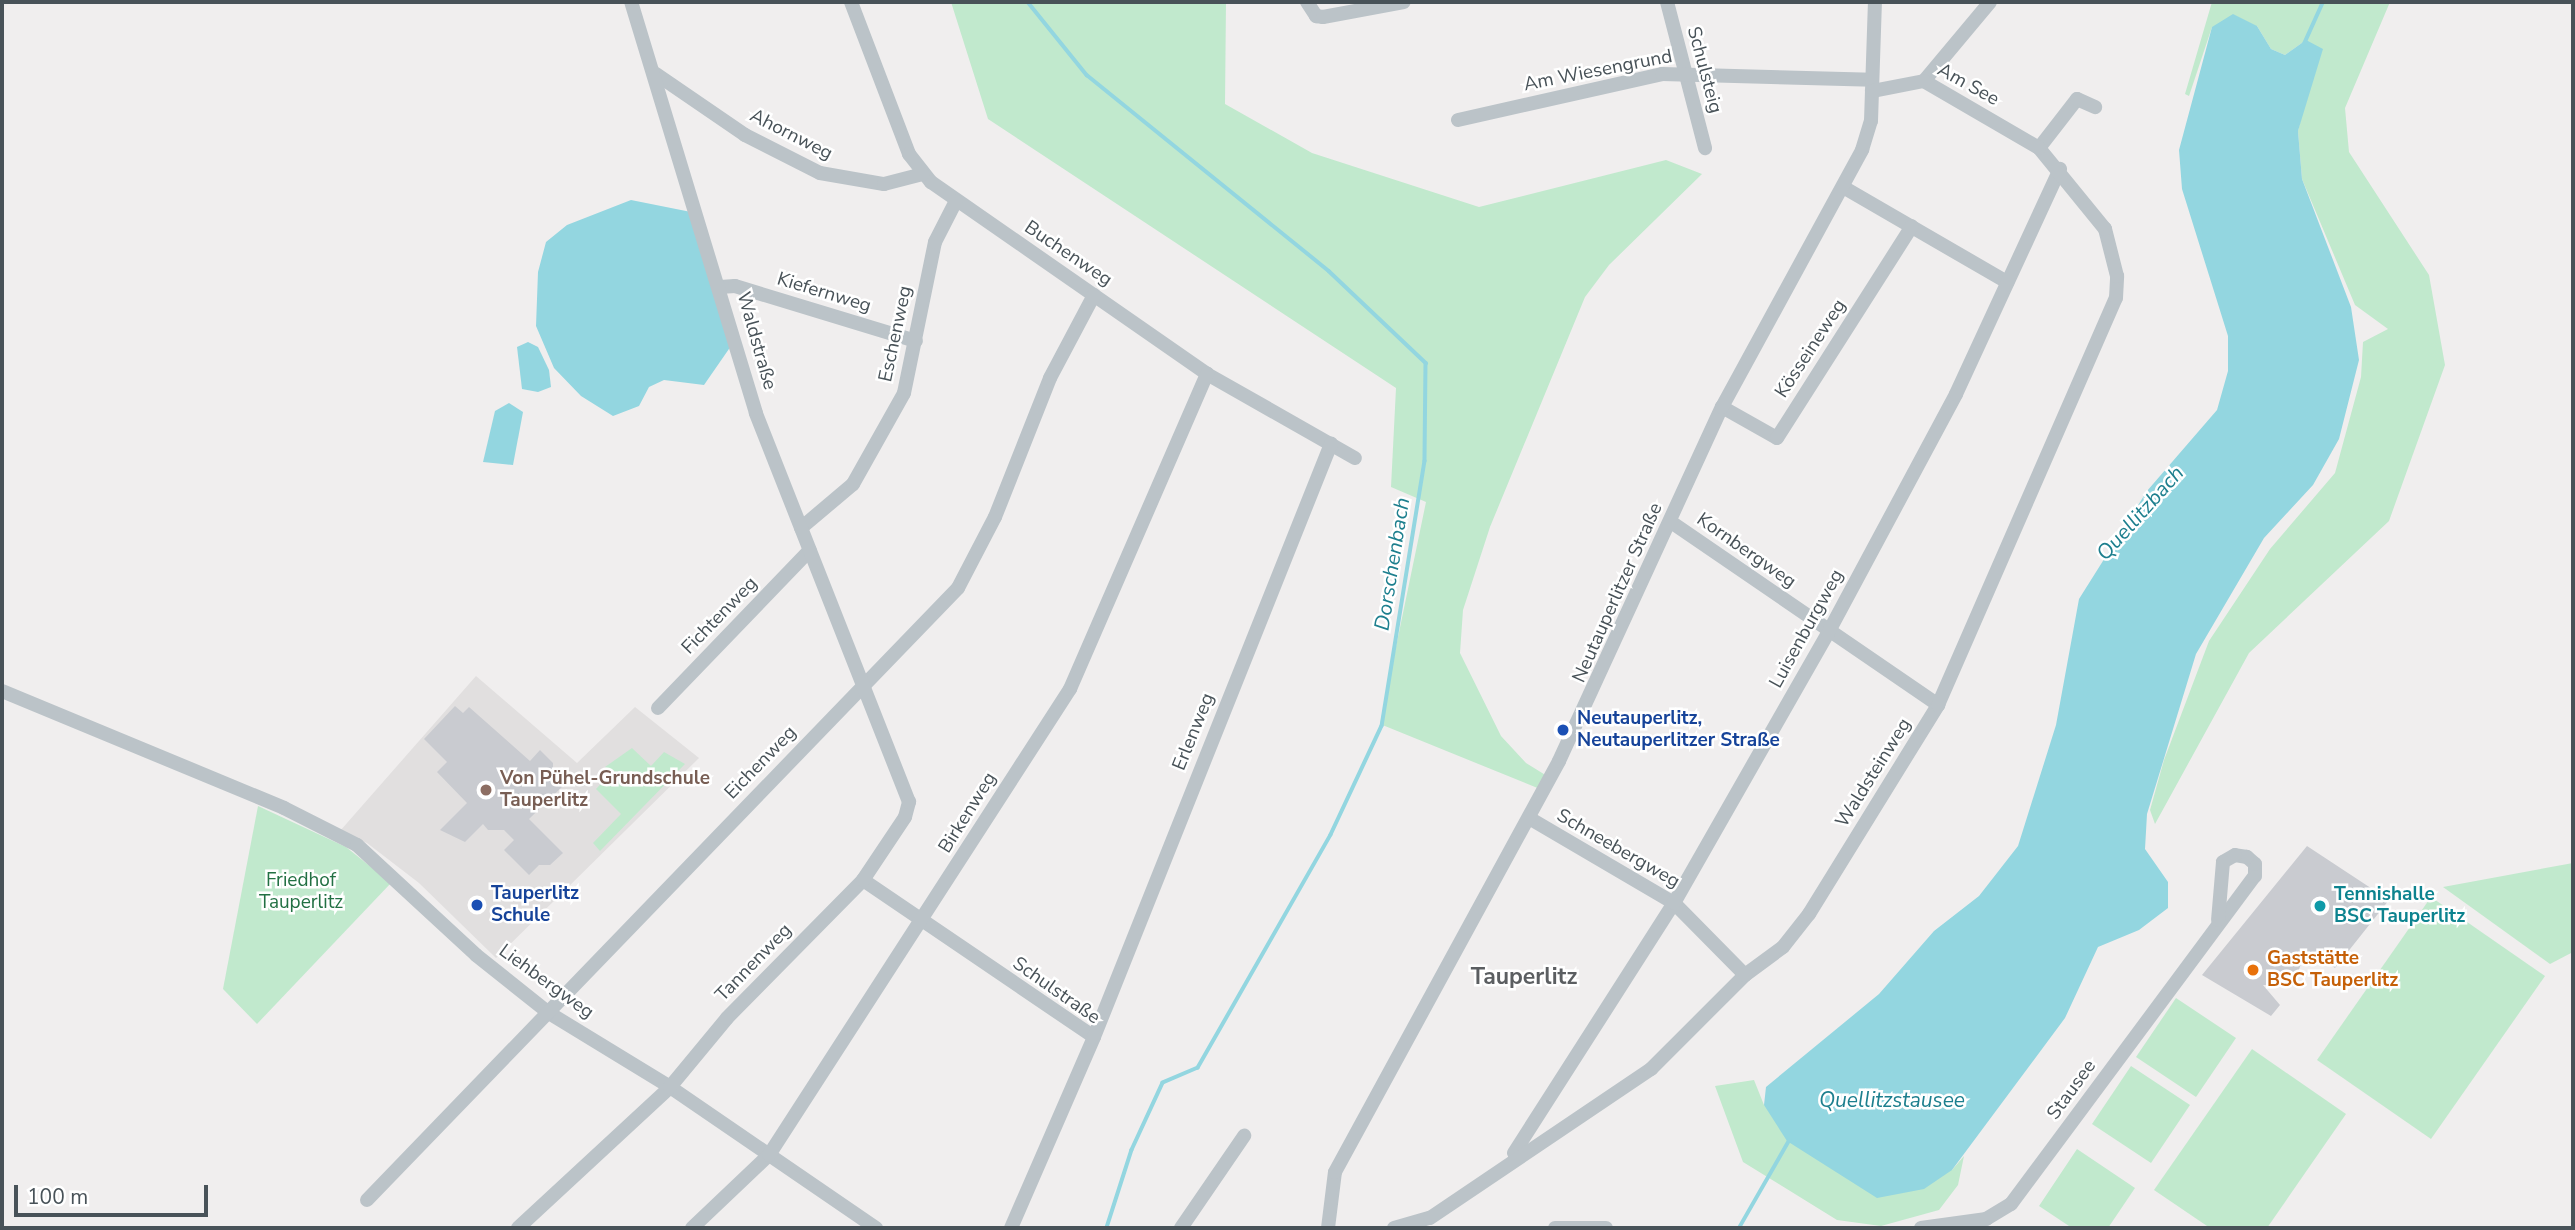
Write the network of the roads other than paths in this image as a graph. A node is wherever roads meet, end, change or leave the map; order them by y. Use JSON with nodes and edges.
{"nodes":[{"id":1,"x":631,"y":2,"type":"edge"},
{"id":2,"x":851,"y":2,"type":"edge"},
{"id":3,"x":1307,"y":2,"type":"edge"},
{"id":4,"x":1404,"y":2,"type":"edge"},
{"id":5,"x":1667,"y":2,"type":"edge"},
{"id":6,"x":1875,"y":2,"type":"edge"},
{"id":7,"x":1990,"y":2,"type":"edge"},
{"id":8,"x":656,"y":74,"type":"junction"},
{"id":9,"x":1685,"y":74,"type":"junction"},
{"id":10,"x":1924,"y":81,"type":"junction"},
{"id":11,"x":1872,"y":85,"type":"junction"},
{"id":12,"x":2095,"y":107,"type":"dead end"},
{"id":13,"x":1458,"y":120,"type":"dead end"},
{"id":14,"x":1705,"y":148,"type":"dead end"},
{"id":15,"x":2039,"y":148,"type":"junction"},
{"id":16,"x":2060,"y":170,"type":"junction"},
{"id":17,"x":923,"y":174,"type":"junction"},
{"id":18,"x":1843,"y":187,"type":"junction"},
{"id":19,"x":956,"y":201,"type":"junction"},
{"id":20,"x":1912,"y":226,"type":"junction"},
{"id":21,"x":2007,"y":282,"type":"junction"},
{"id":22,"x":720,"y":287,"type":"junction"},
{"id":23,"x":1094,"y":295,"type":"junction"},
{"id":24,"x":916,"y":341,"type":"junction"},
{"id":25,"x":1207,"y":374,"type":"junction"},
{"id":26,"x":1722,"y":407,"type":"junction"},
{"id":27,"x":1331,"y":443,"type":"junction"},
{"id":28,"x":1355,"y":458,"type":"dead end"},
{"id":29,"x":1671,"y":522,"type":"junction"},
{"id":30,"x":801,"y":527,"type":"junction"},
{"id":31,"x":810,"y":550,"type":"junction"},
{"id":32,"x":1828,"y":633,"type":"junction"},
{"id":33,"x":864,"y":683,"type":"junction"},
{"id":34,"x":2,"y":691,"type":"edge"},
{"id":35,"x":1938,"y":705,"type":"junction"},
{"id":36,"x":658,"y":708,"type":"dead end"},
{"id":37,"x":1529,"y":818,"type":"junction"},
{"id":38,"x":863,"y":880,"type":"junction"},
{"id":39,"x":1674,"y":903,"type":"junction"},
{"id":40,"x":2218,"y":920,"type":"dead end"},
{"id":41,"x":921,"y":923,"type":"junction"},
{"id":42,"x":1745,"y":975,"type":"junction"},
{"id":43,"x":550,"y":1013,"type":"junction"},
{"id":44,"x":1094,"y":1037,"type":"junction"},
{"id":45,"x":670,"y":1087,"type":"junction"},
{"id":46,"x":1244,"y":1136,"type":"dead end"},
{"id":47,"x":769,"y":1155,"type":"junction"},
{"id":48,"x":1509,"y":1160,"type":"junction"},
{"id":49,"x":368,"y":1200,"type":"dead end"},
{"id":50,"x":867,"y":1226,"type":"edge"},
{"id":51,"x":517,"y":1228,"type":"edge"},
{"id":52,"x":692,"y":1228,"type":"edge"},
{"id":53,"x":1011,"y":1228,"type":"edge"},
{"id":54,"x":1181,"y":1228,"type":"edge"},
{"id":55,"x":1328,"y":1228,"type":"edge"},
{"id":56,"x":1394,"y":1228,"type":"edge"},
{"id":57,"x":1555,"y":1228,"type":"edge"},
{"id":58,"x":1606,"y":1228,"type":"edge"},
{"id":59,"x":1921,"y":1228,"type":"edge"}],
"edges":[{"from":1,"to":8,"type":"street","name":"Waldstraße"},
{"from":2,"to":17,"type":"street","name":"Buchenweg"},
{"from":3,"to":4,"type":"street"},
{"from":5,"to":9,"type":"street","name":"Schulsteig"},
{"from":6,"to":11,"type":"street","name":"Neutauperlitzer Straße"},
{"from":7,"to":10,"type":"street"},
{"from":8,"to":17,"type":"street","name":"Ahornweg"},
{"from":8,"to":22,"type":"street","name":"Waldstraße"},
{"from":9,"to":11,"type":"street","name":"Am Wiesengrund"},
{"from":9,"to":13,"type":"street","name":"Am Wiesengrund"},
{"from":9,"to":14,"type":"street","name":"Schulsteig"},
{"from":10,"to":11,"type":"street","name":"Am See"},
{"from":10,"to":15,"type":"street","name":"Am See"},
{"from":11,"to":18,"type":"street","name":"Neutauperlitzer Straße"},
{"from":12,"to":15,"type":"street"},
{"from":15,"to":16,"type":"street","name":"Am See"},
{"from":16,"to":21,"type":"street","name":"Luisenburgweg"},
{"from":16,"to":35,"type":"street","name":"Waldsteinweg"},
{"from":17,"to":19,"type":"street","name":"Buchenweg"},
{"from":18,"to":20,"type":"street"},
{"from":18,"to":26,"type":"street","name":"Neutauperlitzer Straße"},
{"from":19,"to":23,"type":"street","name":"Buchenweg"},
{"from":19,"to":24,"type":"street","name":"Eschenweg"},
{"from":20,"to":21,"type":"street"},
{"from":20,"to":26,"type":"street","name":"Kösseineweg"},
{"from":21,"to":32,"type":"street","name":"Luisenburgweg"},
{"from":22,"to":24,"type":"street","name":"Kiefernweg"},
{"from":22,"to":30,"type":"street","name":"Waldstraße"},
{"from":23,"to":25,"type":"street","name":"Buchenweg"},
{"from":23,"to":33,"type":"street","name":"Eichenweg"},
{"from":24,"to":30,"type":"street","name":"Eschenweg"},
{"from":25,"to":27,"type":"street","name":"Buchenweg"},
{"from":25,"to":41,"type":"street","name":"Birkenweg"},
{"from":26,"to":29,"type":"street","name":"Neutauperlitzer Straße"},
{"from":27,"to":28,"type":"street","name":"Buchenweg"},
{"from":27,"to":44,"type":"street","name":"Erlenweg"},
{"from":29,"to":32,"type":"street","name":"Kornbergweg"},
{"from":29,"to":37,"type":"street","name":"Neutauperlitzer Straße"},
{"from":30,"to":31,"type":"street","name":"Waldstraße"},
{"from":31,"to":33,"type":"street","name":"Waldstraße"},
{"from":31,"to":36,"type":"street","name":"Fichtenweg"},
{"from":32,"to":35,"type":"street","name":"Kornbergweg"},
{"from":32,"to":39,"type":"street","name":"Luisenburgweg"},
{"from":33,"to":38,"type":"street","name":"Tannenweg"},
{"from":33,"to":43,"type":"street","name":"Eichenweg"},
{"from":34,"to":43,"type":"street","name":"Liehbergweg"},
{"from":35,"to":42,"type":"street","name":"Waldsteinweg"},
{"from":37,"to":39,"type":"street","name":"Schneebergweg"},
{"from":37,"to":55,"type":"street","name":"Neutauperlitzer Straße"},
{"from":38,"to":41,"type":"street","name":"Schulstraße"},
{"from":38,"to":45,"type":"street","name":"Tannenweg"},
{"from":39,"to":42,"type":"street","name":"Schneebergweg"},
{"from":39,"to":48,"type":"street","name":"Luisenburgweg"},
{"from":40,"to":59,"type":"street","name":"Stausee"},
{"from":41,"to":44,"type":"street","name":"Schulstraße"},
{"from":41,"to":47,"type":"street","name":"Birkenweg"},
{"from":42,"to":48,"type":"street","name":"Waldsteinweg"},
{"from":43,"to":45,"type":"street","name":"Liehbergweg"},
{"from":43,"to":49,"type":"street","name":"Eichenweg"},
{"from":44,"to":53,"type":"street","name":"Schulstraße"},
{"from":45,"to":47,"type":"street","name":"Liehbergweg"},
{"from":45,"to":51,"type":"street","name":"Tannenweg"},
{"from":46,"to":54,"type":"street"},
{"from":47,"to":50,"type":"street","name":"Liehbergweg"},
{"from":47,"to":52,"type":"street","name":"Birkenweg"},
{"from":48,"to":56,"type":"street","name":"Waldsteinweg"},
{"from":57,"to":58,"type":"street"}]}
